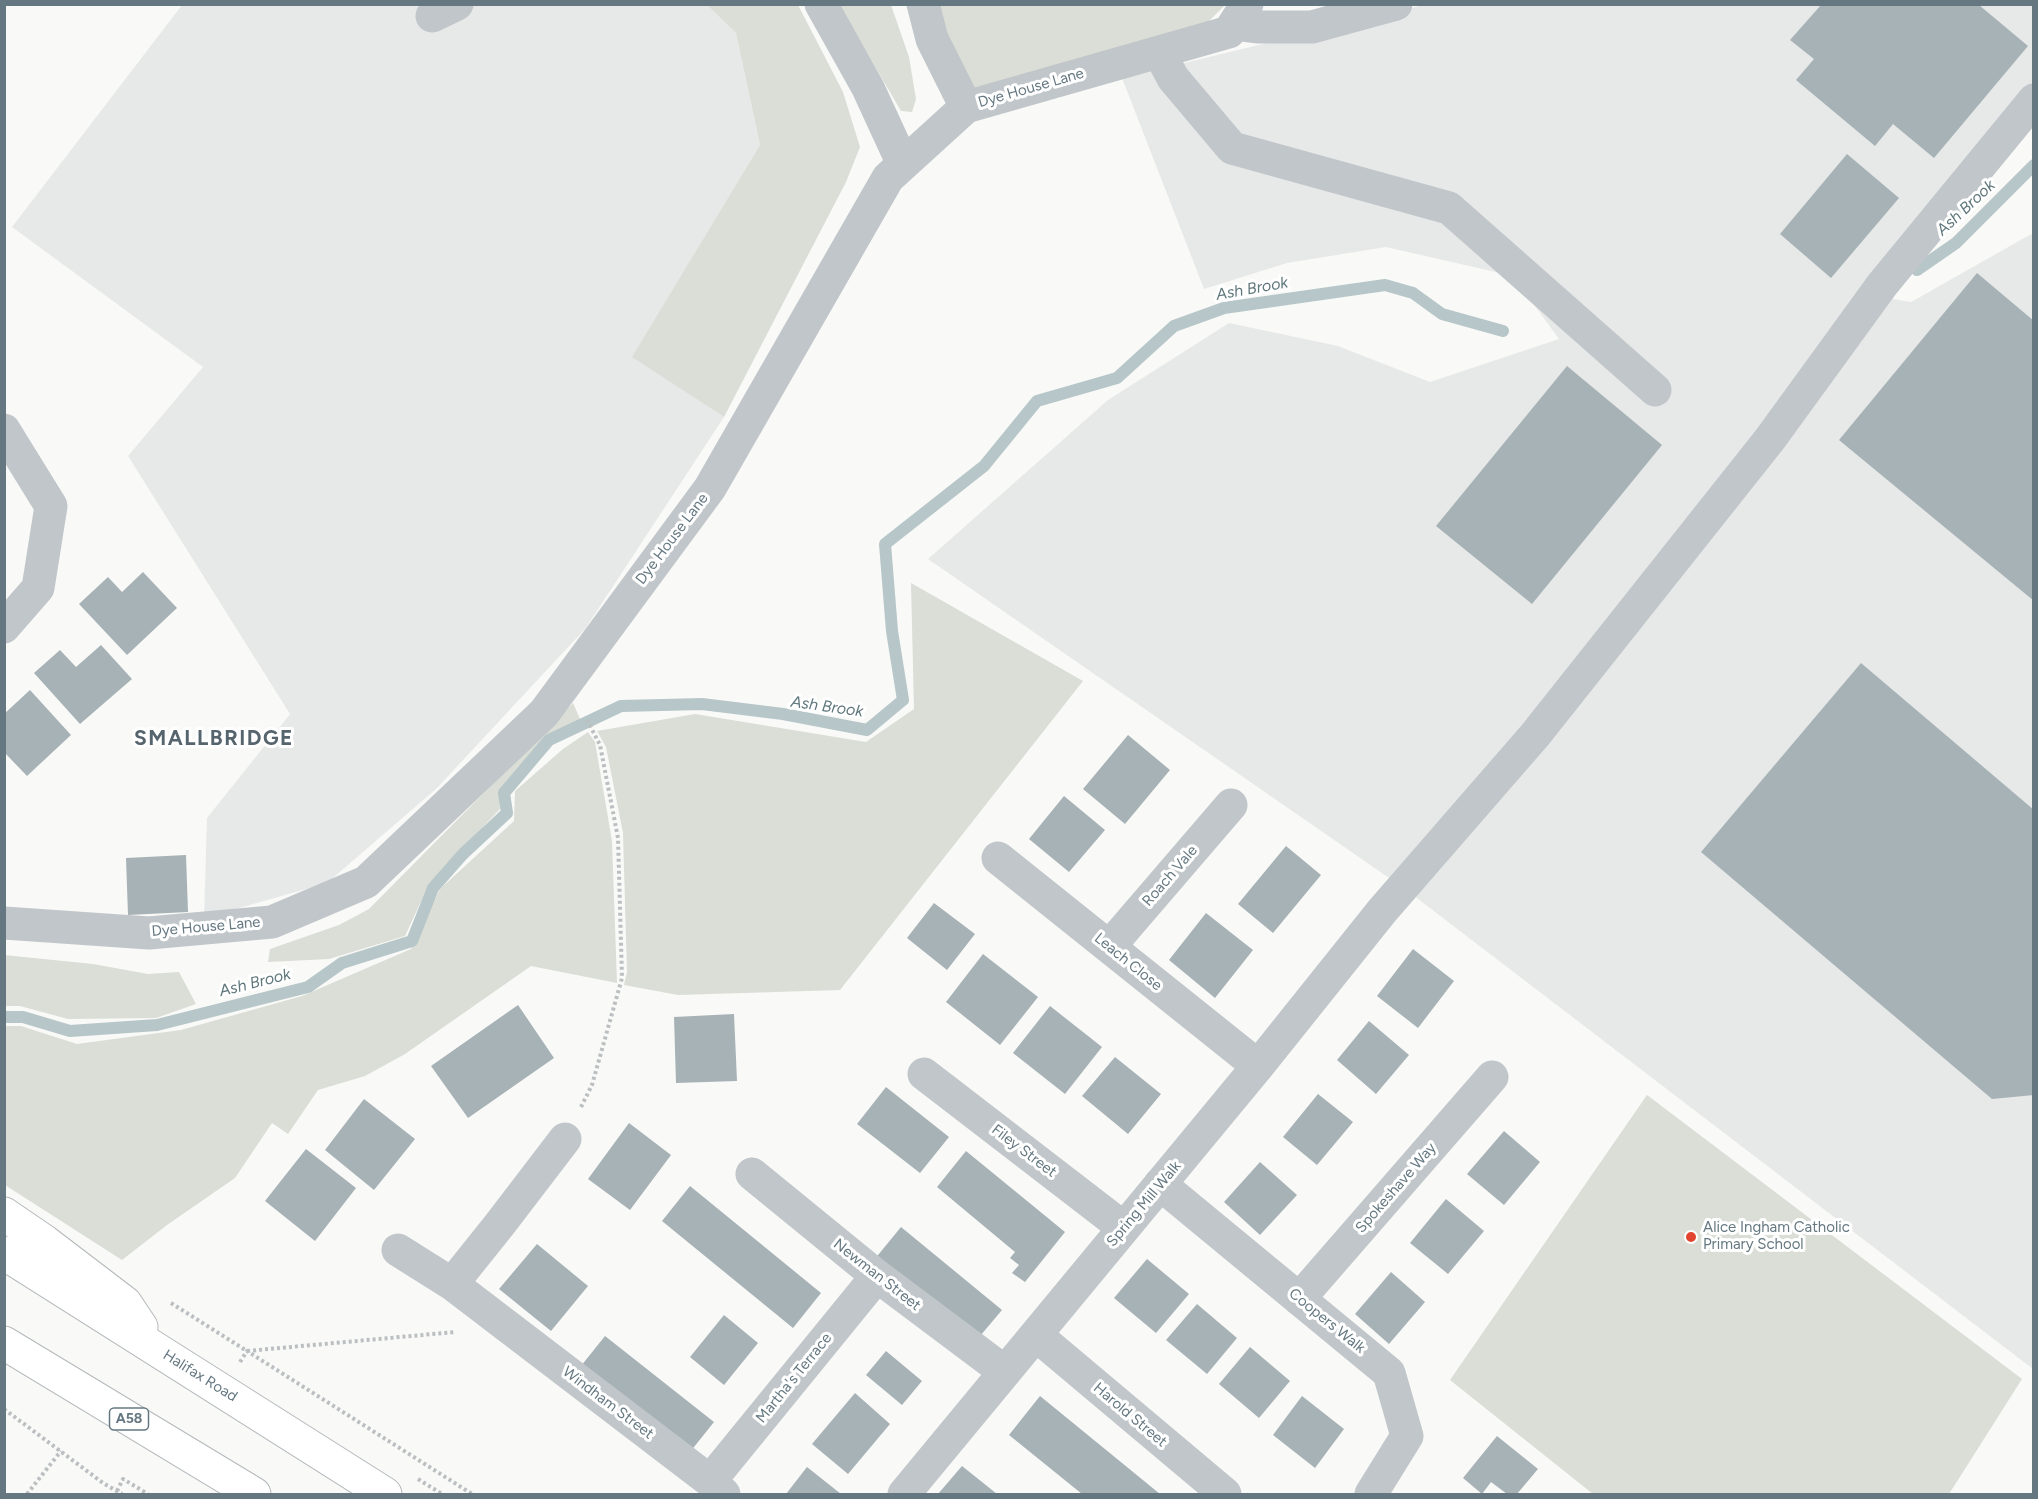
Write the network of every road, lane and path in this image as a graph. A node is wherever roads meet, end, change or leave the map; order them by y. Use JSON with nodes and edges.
{"nodes":[{"id":1,"x":821,"y":4,"type":"edge"},
{"id":2,"x":922,"y":4,"type":"edge"},
{"id":3,"x":1396,"y":4,"type":"edge"},
{"id":4,"x":1240,"y":14,"type":"edge"},
{"id":5,"x":1159,"y":52,"type":"junction"},
{"id":6,"x":2034,"y":100,"type":"edge"},
{"id":7,"x":966,"y":107,"type":"junction"},
{"id":8,"x":903,"y":164,"type":"junction"},
{"id":9,"x":1655,"y":390,"type":"dead end"},
{"id":10,"x":4,"y":430,"type":"edge"},
{"id":11,"x":4,"y":627,"type":"edge"},
{"id":12,"x":583,"y":712,"type":"dead end"},
{"id":13,"x":1231,"y":806,"type":"dead end"},
{"id":14,"x":998,"y":858,"type":"dead end"},
{"id":15,"x":4,"y":923,"type":"edge"},
{"id":16,"x":1108,"y":947,"type":"junction"},
{"id":17,"x":1258,"y":1066,"type":"junction"},
{"id":18,"x":924,"y":1074,"type":"dead end"},
{"id":19,"x":1492,"y":1077,"type":"dead end"},
{"id":20,"x":565,"y":1139,"type":"joint"},
{"id":21,"x":752,"y":1174,"type":"dead end"},
{"id":22,"x":1160,"y":1184,"type":"junction"},
{"id":23,"x":4,"y":1214,"type":"edge"},
{"id":24,"x":1124,"y":1228,"type":"junction"},
{"id":25,"x":398,"y":1250,"type":"dead end"},
{"id":26,"x":4,"y":1253,"type":"edge"},
{"id":27,"x":877,"y":1276,"type":"junction"},
{"id":28,"x":452,"y":1284,"type":"junction"},
{"id":29,"x":1299,"y":1299,"type":"junction"},
{"id":30,"x":166,"y":1300,"type":"dead end"},
{"id":31,"x":490,"y":1314,"type":"junction"},
{"id":32,"x":1036,"y":1335,"type":"junction"},
{"id":33,"x":4,"y":1343,"type":"edge"},
{"id":34,"x":156,"y":1348,"type":"junction"},
{"id":35,"x":247,"y":1351,"type":"junction"},
{"id":36,"x":1005,"y":1372,"type":"junction"},
{"id":37,"x":4,"y":1409,"type":"edge"},
{"id":38,"x":61,"y":1451,"type":"junction"},
{"id":39,"x":717,"y":1487,"type":"edge"},
{"id":40,"x":117,"y":1491,"type":"junction"},
{"id":41,"x":27,"y":1494,"type":"edge"},
{"id":42,"x":122,"y":1494,"type":"edge"},
{"id":43,"x":148,"y":1494,"type":"edge"},
{"id":44,"x":254,"y":1494,"type":"edge"},
{"id":45,"x":385,"y":1494,"type":"edge"},
{"id":46,"x":472,"y":1494,"type":"edge"},
{"id":47,"x":904,"y":1494,"type":"edge"},
{"id":48,"x":1225,"y":1494,"type":"edge"},
{"id":49,"x":1371,"y":1494,"type":"edge"}],
"edges":[{"from":1,"to":8,"type":"street"},
{"from":2,"to":7,"type":"street"},
{"from":3,"to":4,"type":"street"},
{"from":4,"to":5,"type":"street","name":"Dye House Lane"},
{"from":5,"to":7,"type":"street","name":"Dye House Lane"},
{"from":5,"to":9,"type":"street"},
{"from":6,"to":17,"type":"street","name":"Spring Mill Walk"},
{"from":7,"to":8,"type":"street","name":"Dye House Lane"},
{"from":8,"to":15,"type":"street","name":"Dye House Lane"},
{"from":10,"to":11,"type":"street"},
{"from":12,"to":20,"type":"path"},
{"from":13,"to":16,"type":"street","name":"Roach Vale"},
{"from":14,"to":16,"type":"street","name":"Leach Close"},
{"from":16,"to":17,"type":"street","name":"Leach Close"},
{"from":17,"to":22,"type":"street","name":"Spring Mill Walk"},
{"from":18,"to":24,"type":"street","name":"Filey Street"},
{"from":19,"to":29,"type":"street","name":"Spokeshave Way"},
{"from":20,"to":28,"type":"street"},
{"from":21,"to":27,"type":"street","name":"Newman Street"},
{"from":22,"to":24,"type":"street","name":"Spring Mill Walk"},
{"from":22,"to":29,"type":"street","name":"Coopers Walk"},
{"from":23,"to":34,"type":"highway","name":"Halifax Road"},
{"from":24,"to":32,"type":"street","name":"Spring Mill Walk"},
{"from":25,"to":28,"type":"street","name":"Windham Street"},
{"from":26,"to":34,"type":"highway"},
{"from":27,"to":36,"type":"street","name":"Newman Street"},
{"from":27,"to":39,"type":"street","name":"Martha's Terrace"},
{"from":28,"to":31,"type":"street","name":"Windham Street"},
{"from":29,"to":49,"type":"street","name":"Coopers Walk"},
{"from":30,"to":35,"type":"path"},
{"from":31,"to":35,"type":"path"},
{"from":31,"to":39,"type":"street","name":"Windham Street"},
{"from":32,"to":36,"type":"street","name":"Spring Mill Walk"},
{"from":32,"to":48,"type":"street","name":"Harold Street"},
{"from":33,"to":44,"type":"highway","number":"A58"},
{"from":34,"to":45,"type":"highway","name":"Halifax Road"},
{"from":35,"to":46,"type":"path"},
{"from":36,"to":47,"type":"street","name":"Spring Mill Walk"},
{"from":37,"to":38,"type":"path"},
{"from":38,"to":40,"type":"path"},
{"from":38,"to":41,"type":"path"},
{"from":40,"to":42,"type":"path"},
{"from":40,"to":43,"type":"path"}]}
